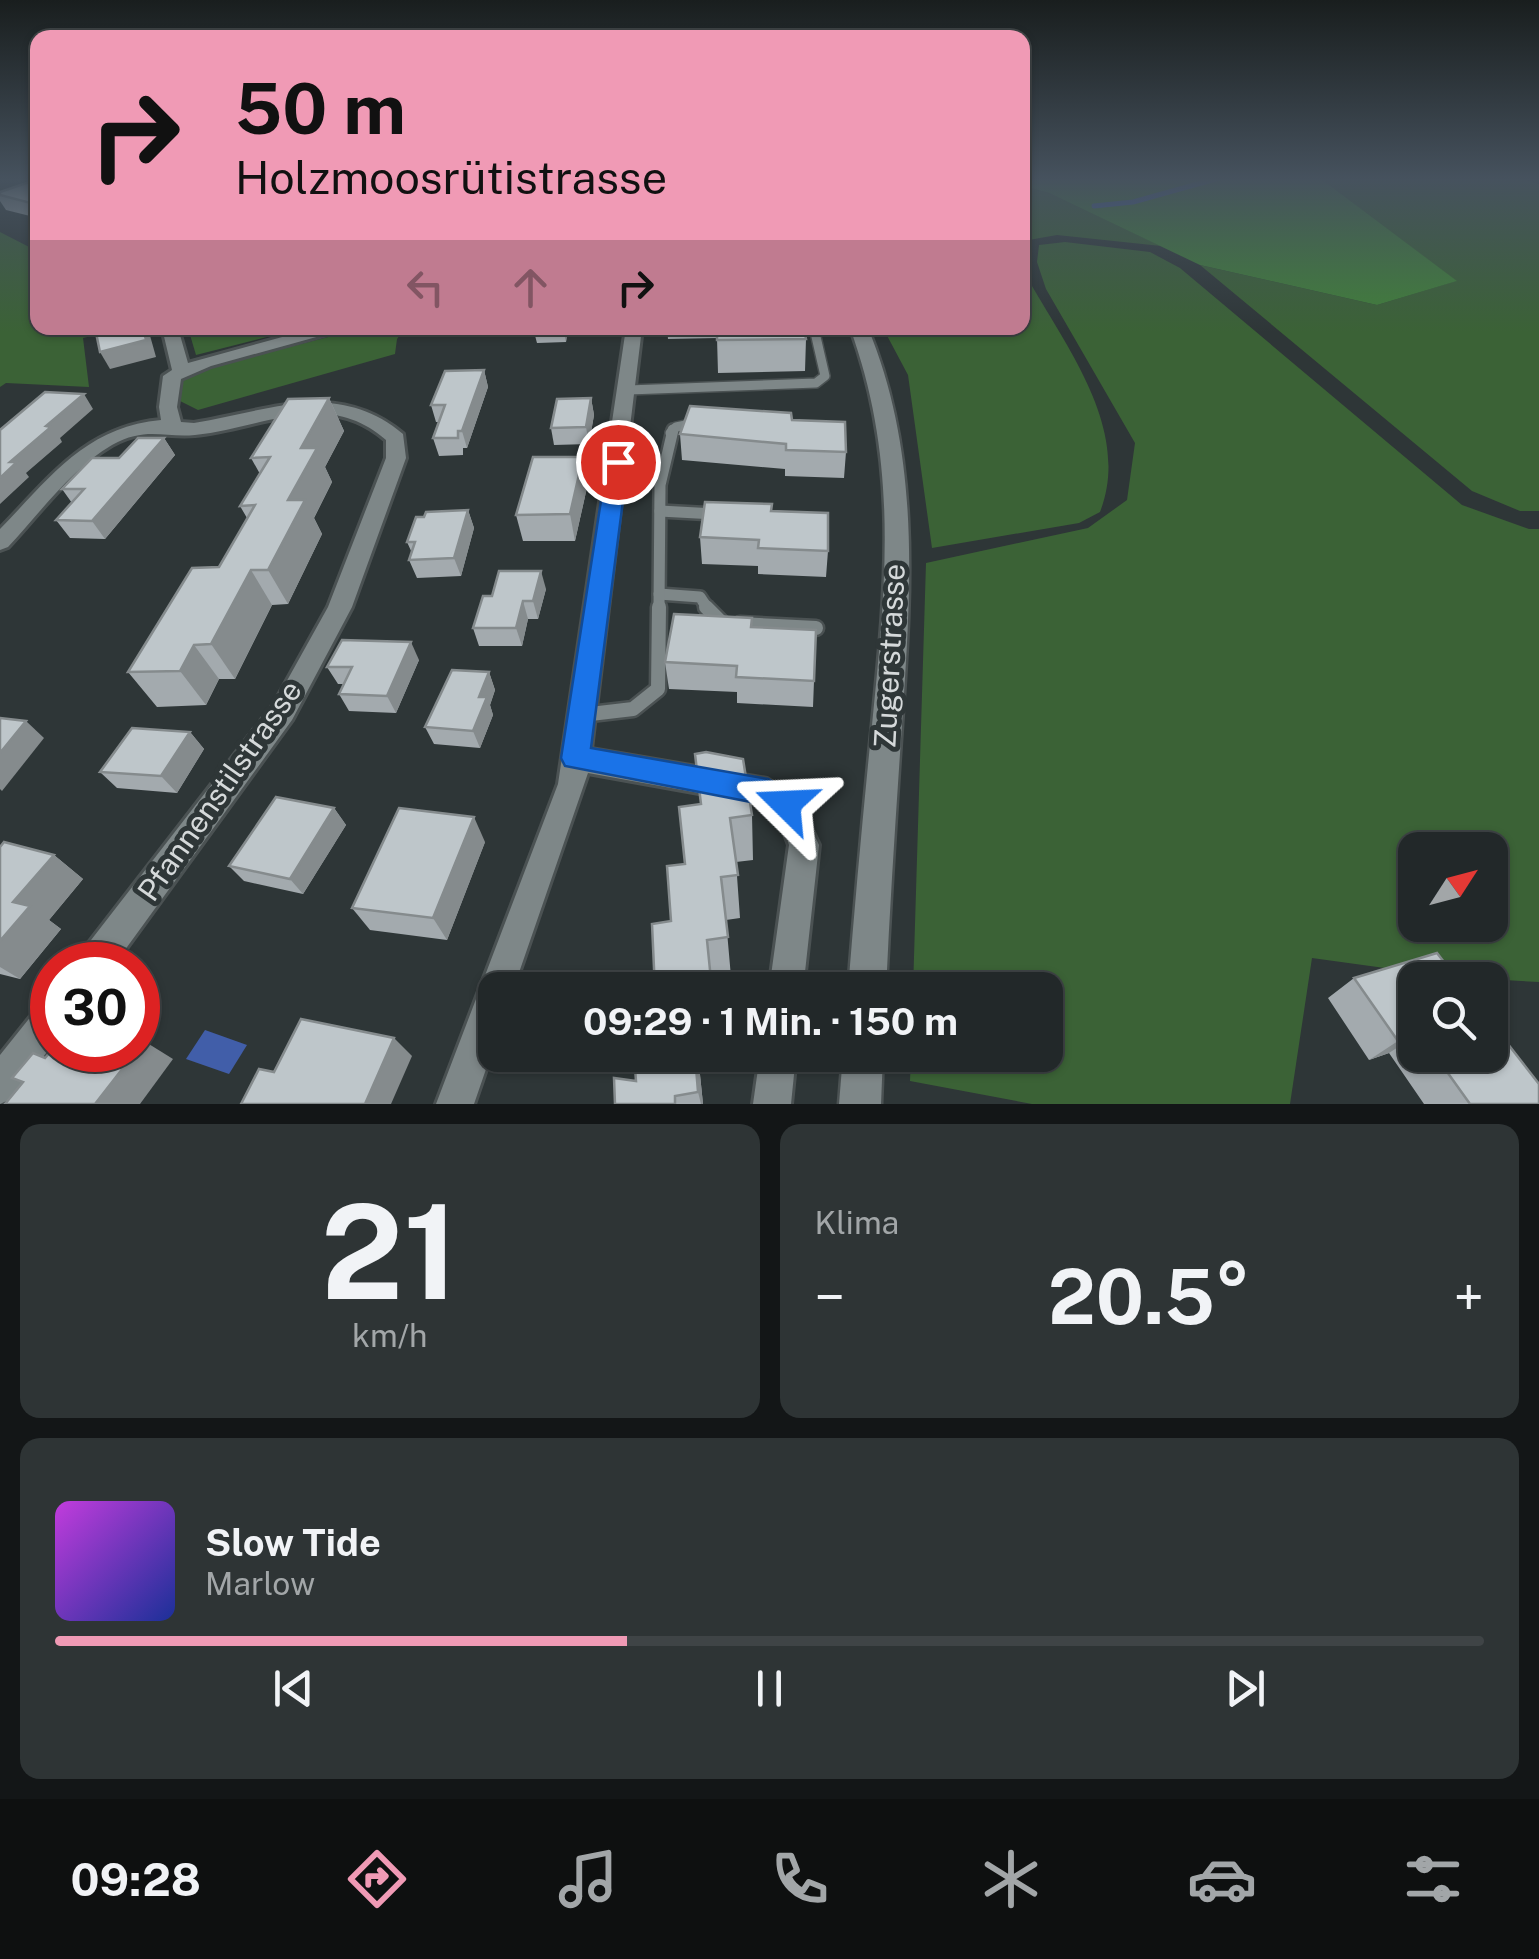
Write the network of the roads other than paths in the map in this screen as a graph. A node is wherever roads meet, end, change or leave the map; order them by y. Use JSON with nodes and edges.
{"nodes":[{"id":1,"x":172,"y":335,"type":"edge"},
{"id":2,"x":307,"y":335,"type":"edge"},
{"id":3,"x":633,"y":335,"type":"edge"},
{"id":4,"x":816,"y":335,"type":"edge"},
{"id":5,"x":862,"y":335,"type":"edge"},
{"id":6,"x":181,"y":370,"type":"junction"},
{"id":7,"x":628,"y":390,"type":"junction"},
{"id":8,"x":709,"y":423,"type":"edge"},
{"id":9,"x":172,"y":426,"type":"junction"},
{"id":10,"x":660,"y":511,"type":"junction"},
{"id":11,"x":736,"y":514,"type":"edge"},
{"id":12,"x":0,"y":542,"type":"edge"},
{"id":13,"x":659,"y":594,"type":"junction"},
{"id":14,"x":816,"y":628,"type":"edge"},
{"id":15,"x":582,"y":715,"type":"junction"},
{"id":16,"x":575,"y":758,"type":"junction"},
{"id":17,"x":110,"y":942,"type":"edge"},
{"id":18,"x":503,"y":972,"type":"edge"},
{"id":19,"x":788,"y":972,"type":"edge"},
{"id":20,"x":868,"y":972,"type":"edge"},
{"id":21,"x":478,"y":1041,"type":"edge"},
{"id":22,"x":30,"y":1046,"type":"edge"},
{"id":23,"x":776,"y":1072,"type":"edge"},
{"id":24,"x":862,"y":1072,"type":"edge"},
{"id":25,"x":0,"y":1085,"type":"edge"},
{"id":26,"x":455,"y":1104,"type":"edge"},
{"id":27,"x":772,"y":1104,"type":"edge"},
{"id":28,"x":860,"y":1104,"type":"edge"}],
"edges":[{"from":1,"to":6,"type":"street"},
{"from":2,"to":6,"type":"street"},
{"from":3,"to":7,"type":"street"},
{"from":4,"to":7,"type":"lane"},
{"from":5,"to":20,"type":"main road","name":"Zugerstrasse"},
{"from":6,"to":9,"type":"street"},
{"from":7,"to":15,"type":"street"},
{"from":8,"to":10,"type":"lane"},
{"from":9,"to":12,"type":"street"},
{"from":9,"to":17,"type":"street","name":"Pfannenstilstrasse"},
{"from":10,"to":11,"type":"lane"},
{"from":10,"to":13,"type":"lane"},
{"from":13,"to":14,"type":"lane"},
{"from":13,"to":15,"type":"lane"},
{"from":15,"to":16,"type":"street"},
{"from":16,"to":18,"type":"street"},
{"from":16,"to":19,"type":"street"},
{"from":21,"to":26,"type":"street"},
{"from":22,"to":25,"type":"street"},
{"from":23,"to":27,"type":"street"},
{"from":24,"to":28,"type":"main road"}]}
